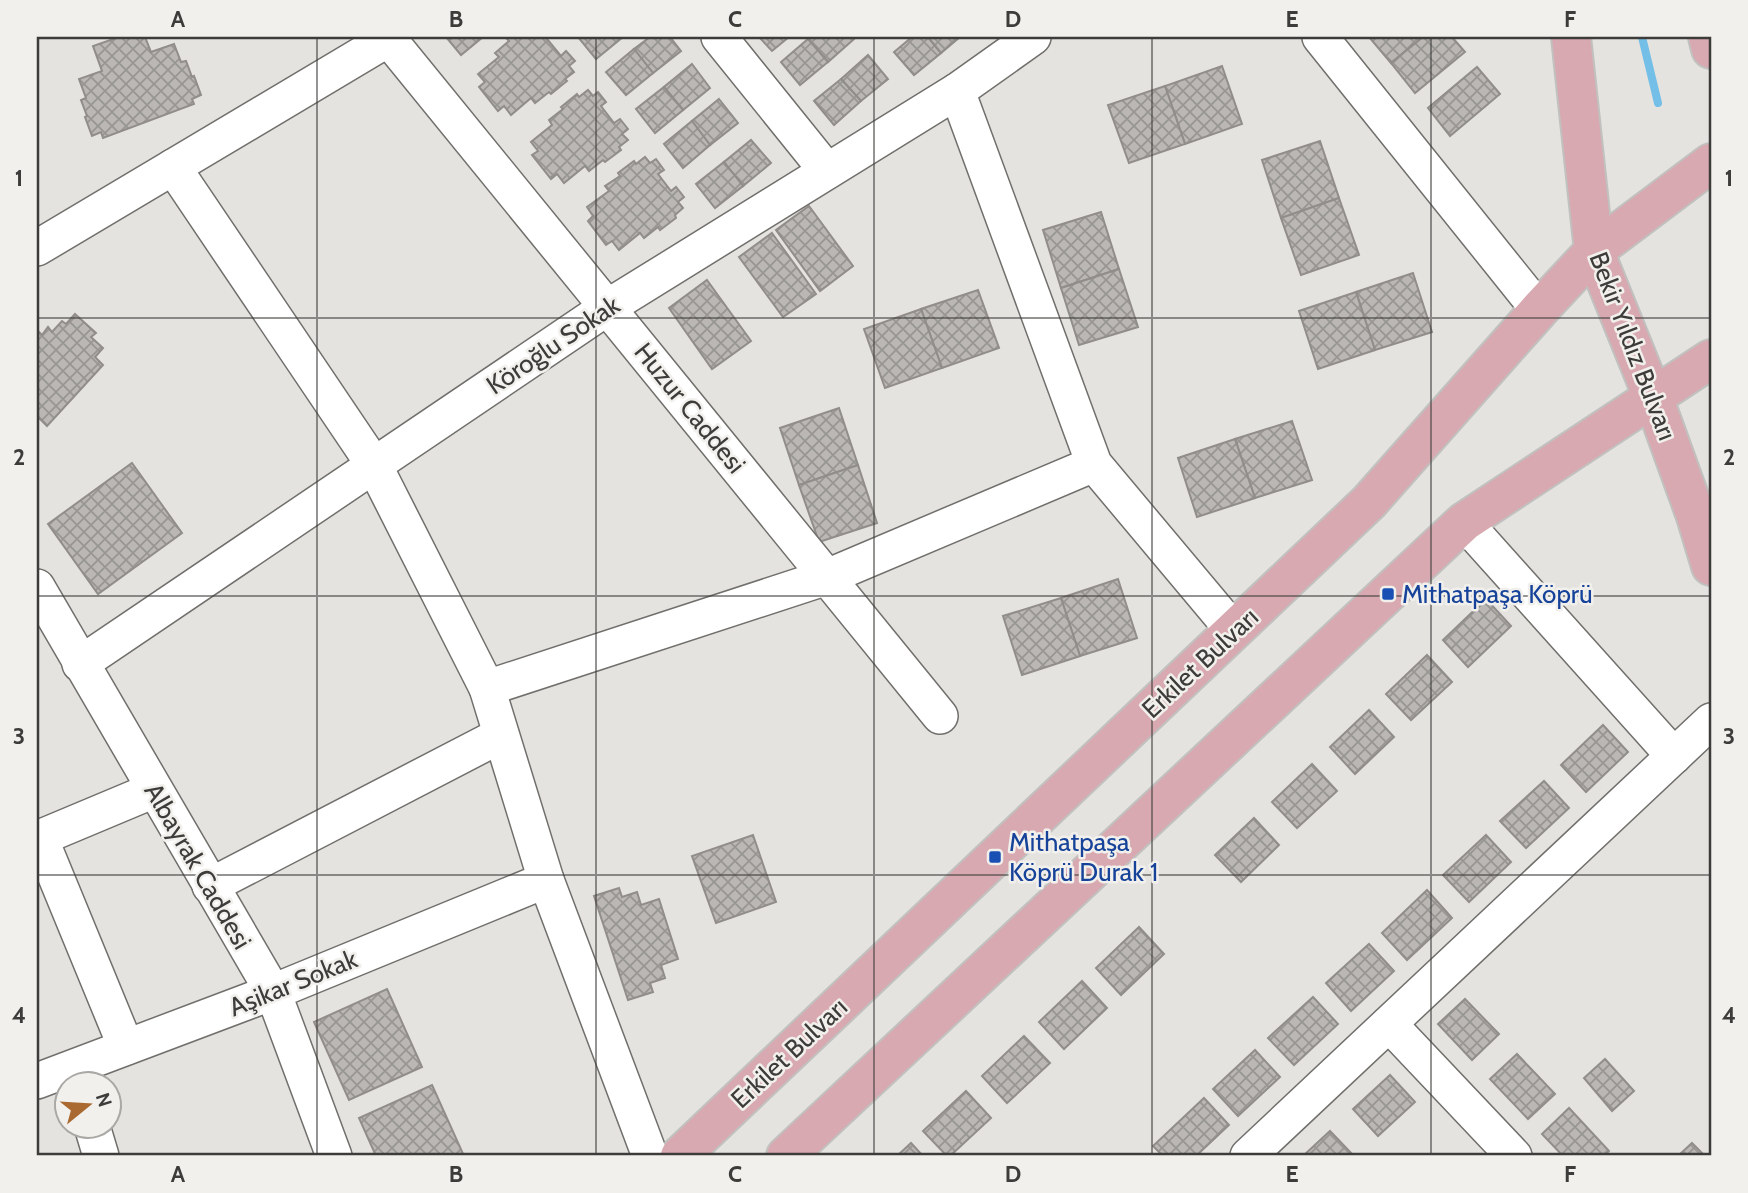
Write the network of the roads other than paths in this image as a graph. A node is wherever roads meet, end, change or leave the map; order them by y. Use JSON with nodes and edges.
{"nodes":[{"id":1,"x":719,"y":37,"type":"edge"},
{"id":2,"x":1320,"y":37,"type":"edge"},
{"id":3,"x":1571,"y":37,"type":"edge"},
{"id":4,"x":1708,"y":37,"type":"edge"},
{"id":5,"x":387,"y":38,"type":"edge"},
{"id":6,"x":1024,"y":39,"type":"edge"},
{"id":7,"x":1711,"y":49,"type":"edge"},
{"id":8,"x":957,"y":91,"type":"junction"},
{"id":9,"x":1711,"y":163,"type":"edge"},
{"id":10,"x":173,"y":167,"type":"junction"},
{"id":11,"x":827,"y":171,"type":"junction"},
{"id":12,"x":37,"y":248,"type":"edge"},
{"id":13,"x":1594,"y":251,"type":"junction"},
{"id":14,"x":608,"y":307,"type":"junction"},
{"id":15,"x":1539,"y":310,"type":"junction"},
{"id":16,"x":1711,"y":359,"type":"edge"},
{"id":17,"x":1653,"y":397,"type":"junction"},
{"id":18,"x":1094,"y":464,"type":"junction"},
{"id":19,"x":374,"y":465,"type":"junction"},
{"id":20,"x":1464,"y":522,"type":"junction"},
{"id":21,"x":1711,"y":566,"type":"edge"},
{"id":22,"x":827,"y":577,"type":"junction"},
{"id":23,"x":37,"y":587,"type":"edge"},
{"id":24,"x":1234,"y":631,"type":"junction"},
{"id":25,"x":80,"y":664,"type":"junction"},
{"id":26,"x":487,"y":688,"type":"junction"},
{"id":27,"x":940,"y":716,"type":"dead end"},
{"id":28,"x":1711,"y":721,"type":"edge"},
{"id":29,"x":501,"y":735,"type":"junction"},
{"id":30,"x":1674,"y":756,"type":"junction"},
{"id":31,"x":154,"y":790,"type":"junction"},
{"id":32,"x":38,"y":838,"type":"edge"},
{"id":33,"x":546,"y":880,"type":"junction"},
{"id":34,"x":210,"y":886,"type":"junction"},
{"id":35,"x":273,"y":992,"type":"junction"},
{"id":36,"x":1389,"y":1024,"type":"junction"},
{"id":37,"x":127,"y":1047,"type":"junction"},
{"id":38,"x":86,"y":1070,"type":"edge"},
{"id":39,"x":334,"y":1156,"type":"edge"},
{"id":40,"x":650,"y":1156,"type":"edge"},
{"id":41,"x":680,"y":1156,"type":"edge"},
{"id":42,"x":786,"y":1156,"type":"edge"},
{"id":43,"x":1248,"y":1156,"type":"edge"},
{"id":44,"x":1514,"y":1156,"type":"edge"}],
"edges":[{"from":1,"to":11,"type":"street"},
{"from":2,"to":15,"type":"street"},
{"from":3,"to":13,"type":"main road","name":"Bekir Yıldız Bulvarı"},
{"from":4,"to":7,"type":"main road"},
{"from":5,"to":10,"type":"street"},
{"from":5,"to":14,"type":"street","name":"Huzur Caddesi"},
{"from":6,"to":8,"type":"street","name":"Köroğlu Sokak"},
{"from":8,"to":11,"type":"street","name":"Köroğlu Sokak"},
{"from":8,"to":18,"type":"street"},
{"from":9,"to":13,"type":"main road","name":"Erkilet Bulvarı"},
{"from":10,"to":12,"type":"street"},
{"from":10,"to":19,"type":"street"},
{"from":11,"to":14,"type":"street","name":"Köroğlu Sokak"},
{"from":13,"to":15,"type":"main road","name":"Erkilet Bulvarı"},
{"from":13,"to":17,"type":"main road","name":"Bekir Yıldız Bulvarı"},
{"from":14,"to":19,"type":"street","name":"Köroğlu Sokak"},
{"from":14,"to":22,"type":"street","name":"Huzur Caddesi"},
{"from":15,"to":24,"type":"main road","name":"Erkilet Bulvarı"},
{"from":16,"to":17,"type":"main road"},
{"from":17,"to":20,"type":"main road"},
{"from":17,"to":21,"type":"main road","name":"Bekir Yıldız Bulvarı"},
{"from":18,"to":22,"type":"street"},
{"from":18,"to":24,"type":"street"},
{"from":19,"to":25,"type":"street","name":"Köroğlu Sokak"},
{"from":19,"to":26,"type":"street"},
{"from":20,"to":30,"type":"street"},
{"from":20,"to":42,"type":"main road"},
{"from":22,"to":26,"type":"street"},
{"from":22,"to":27,"type":"street","name":"Huzur Caddesi"},
{"from":23,"to":25,"type":"street","name":"Albayrak Caddesi"},
{"from":24,"to":41,"type":"main road","name":"Erkilet Bulvarı"},
{"from":25,"to":31,"type":"street","name":"Albayrak Caddesi"},
{"from":26,"to":29,"type":"street"},
{"from":28,"to":30,"type":"street"},
{"from":29,"to":33,"type":"street"},
{"from":29,"to":34,"type":"street"},
{"from":30,"to":36,"type":"street"},
{"from":31,"to":32,"type":"street"},
{"from":31,"to":34,"type":"street","name":"Albayrak Caddesi"},
{"from":32,"to":37,"type":"street"},
{"from":33,"to":35,"type":"street","name":"Aşikar Sokak"},
{"from":33,"to":40,"type":"street"},
{"from":34,"to":35,"type":"street","name":"Albayrak Caddesi"},
{"from":35,"to":37,"type":"street","name":"Aşikar Sokak"},
{"from":35,"to":39,"type":"street","name":"Albayrak Caddesi"},
{"from":36,"to":43,"type":"street"},
{"from":36,"to":44,"type":"street"},
{"from":37,"to":38,"type":"street","name":"Aşikar Sokak"}]}
